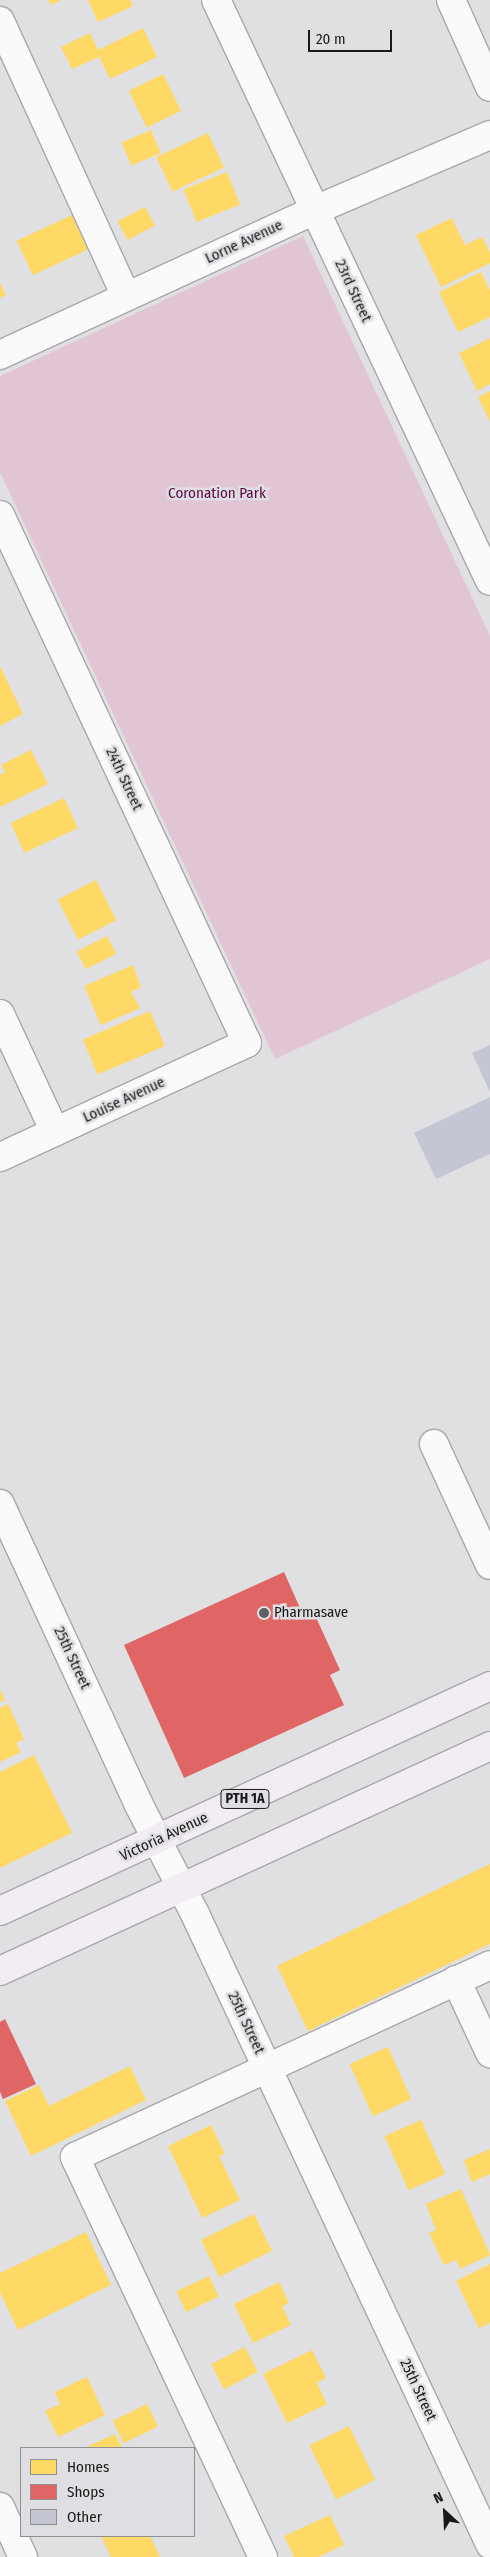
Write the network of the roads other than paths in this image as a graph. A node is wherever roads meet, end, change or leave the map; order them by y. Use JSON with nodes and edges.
{"nodes":[{"id":1,"x":216,"y":0,"type":"edge"},
{"id":2,"x":451,"y":0,"type":"edge"},
{"id":3,"x":0,"y":21,"type":"edge"},
{"id":4,"x":490,"y":87,"type":"edge"},
{"id":5,"x":490,"y":135,"type":"edge"},
{"id":6,"x":315,"y":210,"type":"junction"},
{"id":7,"x":126,"y":296,"type":"junction"},
{"id":8,"x":0,"y":355,"type":"edge"},
{"id":9,"x":0,"y":515,"type":"edge"},
{"id":10,"x":490,"y":581,"type":"edge"},
{"id":11,"x":0,"y":1014,"type":"edge"},
{"id":12,"x":247,"y":1043,"type":"joint"},
{"id":13,"x":54,"y":1132,"type":"junction"},
{"id":14,"x":0,"y":1157,"type":"edge"},
{"id":15,"x":434,"y":1444,"type":"dead end"},
{"id":16,"x":0,"y":1504,"type":"edge"},
{"id":17,"x":490,"y":1565,"type":"edge"},
{"id":18,"x":490,"y":1686,"type":"edge"},
{"id":19,"x":490,"y":1746,"type":"edge"},
{"id":20,"x":157,"y":1840,"type":"junction"},
{"id":21,"x":182,"y":1889,"type":"junction"},
{"id":22,"x":0,"y":1911,"type":"edge"},
{"id":23,"x":490,"y":1965,"type":"edge"},
{"id":24,"x":0,"y":1970,"type":"edge"},
{"id":25,"x":456,"y":1980,"type":"junction"},
{"id":26,"x":490,"y":2053,"type":"edge"},
{"id":27,"x":268,"y":2070,"type":"junction"},
{"id":28,"x":0,"y":2507,"type":"edge"},
{"id":29,"x":490,"y":2544,"type":"edge"},
{"id":30,"x":490,"y":2555,"type":"edge"},
{"id":31,"x":24,"y":2557,"type":"edge"},
{"id":32,"x":263,"y":2557,"type":"edge"},
{"id":33,"x":485,"y":2557,"type":"edge"}],
"edges":[{"from":1,"to":6,"type":"street","name":"23rd Street"},
{"from":2,"to":4,"type":"street"},
{"from":3,"to":7,"type":"street"},
{"from":5,"to":6,"type":"street","name":"Lorne Avenue"},
{"from":6,"to":7,"type":"street","name":"Lorne Avenue"},
{"from":6,"to":10,"type":"street","name":"23rd Street"},
{"from":7,"to":8,"type":"street","name":"Lorne Avenue"},
{"from":9,"to":12,"type":"street","name":"24th Street"},
{"from":11,"to":13,"type":"street"},
{"from":12,"to":13,"type":"street","name":"Louise Avenue"},
{"from":13,"to":14,"type":"street","name":"Louise Avenue"},
{"from":15,"to":17,"type":"street"},
{"from":16,"to":20,"type":"street","name":"25th Street"},
{"from":18,"to":20,"type":"main road","name":"Victoria Avenue","number":"PTH 1A"},
{"from":19,"to":21,"type":"main road"},
{"from":20,"to":21,"type":"street","name":"25th Street"},
{"from":20,"to":22,"type":"main road","name":"Victoria Avenue","number":"PTH 1A"},
{"from":21,"to":24,"type":"main road"},
{"from":21,"to":27,"type":"street","name":"25th Street"},
{"from":23,"to":25,"type":"street"},
{"from":25,"to":26,"type":"street"},
{"from":25,"to":27,"type":"street"},
{"from":27,"to":29,"type":"street","name":"25th Street"},
{"from":27,"to":32,"type":"street"},
{"from":28,"to":31,"type":"street"},
{"from":30,"to":33,"type":"street"}]}
